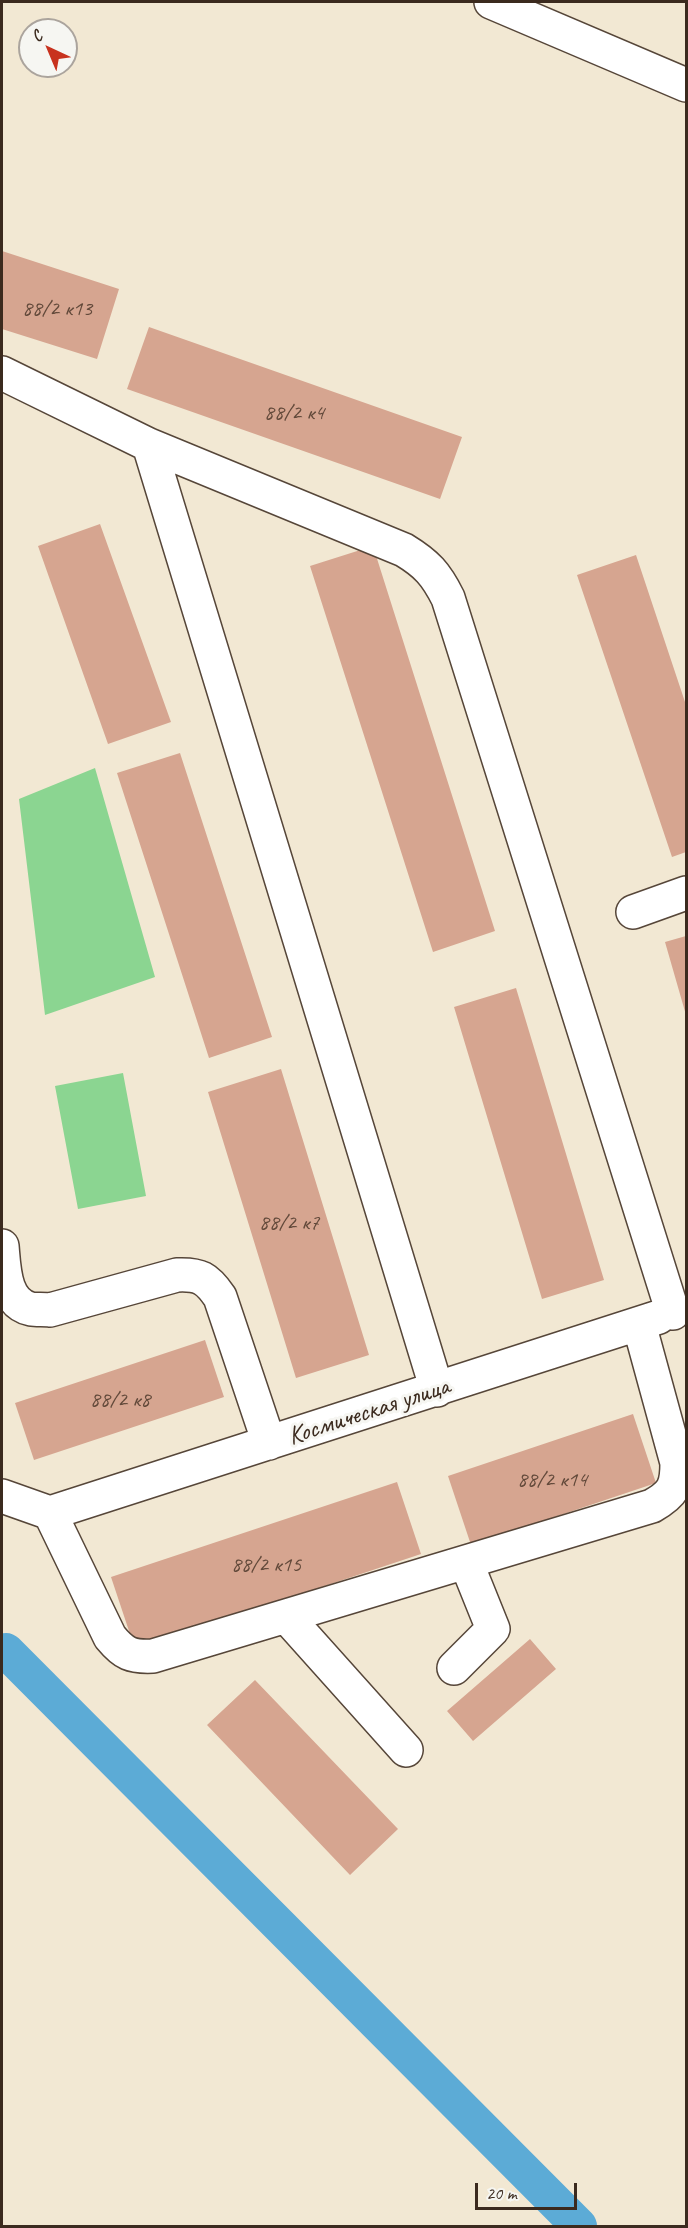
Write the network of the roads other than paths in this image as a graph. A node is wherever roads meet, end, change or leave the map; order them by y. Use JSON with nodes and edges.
{"nodes":[{"id":1,"x":491,"y":2,"type":"edge"},
{"id":2,"x":687,"y":85,"type":"edge"},
{"id":3,"x":2,"y":373,"type":"edge"},
{"id":4,"x":149,"y":445,"type":"junction"},
{"id":5,"x":687,"y":893,"type":"edge"},
{"id":6,"x":633,"y":912,"type":"dead end"},
{"id":7,"x":2,"y":1246,"type":"edge"},
{"id":8,"x":680,"y":1311,"type":"edge"},
{"id":9,"x":639,"y":1324,"type":"junction"},
{"id":10,"x":437,"y":1390,"type":"junction"},
{"id":11,"x":269,"y":1443,"type":"junction"},
{"id":12,"x":2,"y":1496,"type":"edge"},
{"id":13,"x":50,"y":1513,"type":"junction"},
{"id":14,"x":466,"y":1562,"type":"junction"},
{"id":15,"x":286,"y":1616,"type":"junction"},
{"id":16,"x":454,"y":1668,"type":"dead end"},
{"id":17,"x":406,"y":1750,"type":"dead end"}],
"edges":[{"from":1,"to":2,"type":"street"},
{"from":3,"to":4,"type":"street"},
{"from":4,"to":8,"type":"street"},
{"from":4,"to":10,"type":"street"},
{"from":5,"to":6,"type":"street"},
{"from":7,"to":11,"type":"street"},
{"from":8,"to":9,"type":"street","name":"Космическая улица"},
{"from":9,"to":10,"type":"street","name":"Космическая улица"},
{"from":9,"to":14,"type":"street"},
{"from":10,"to":11,"type":"street","name":"Космическая улица"},
{"from":11,"to":13,"type":"street","name":"Космическая улица"},
{"from":12,"to":13,"type":"street"},
{"from":13,"to":15,"type":"street"},
{"from":14,"to":15,"type":"street"},
{"from":14,"to":16,"type":"street"},
{"from":15,"to":17,"type":"street"}]}
